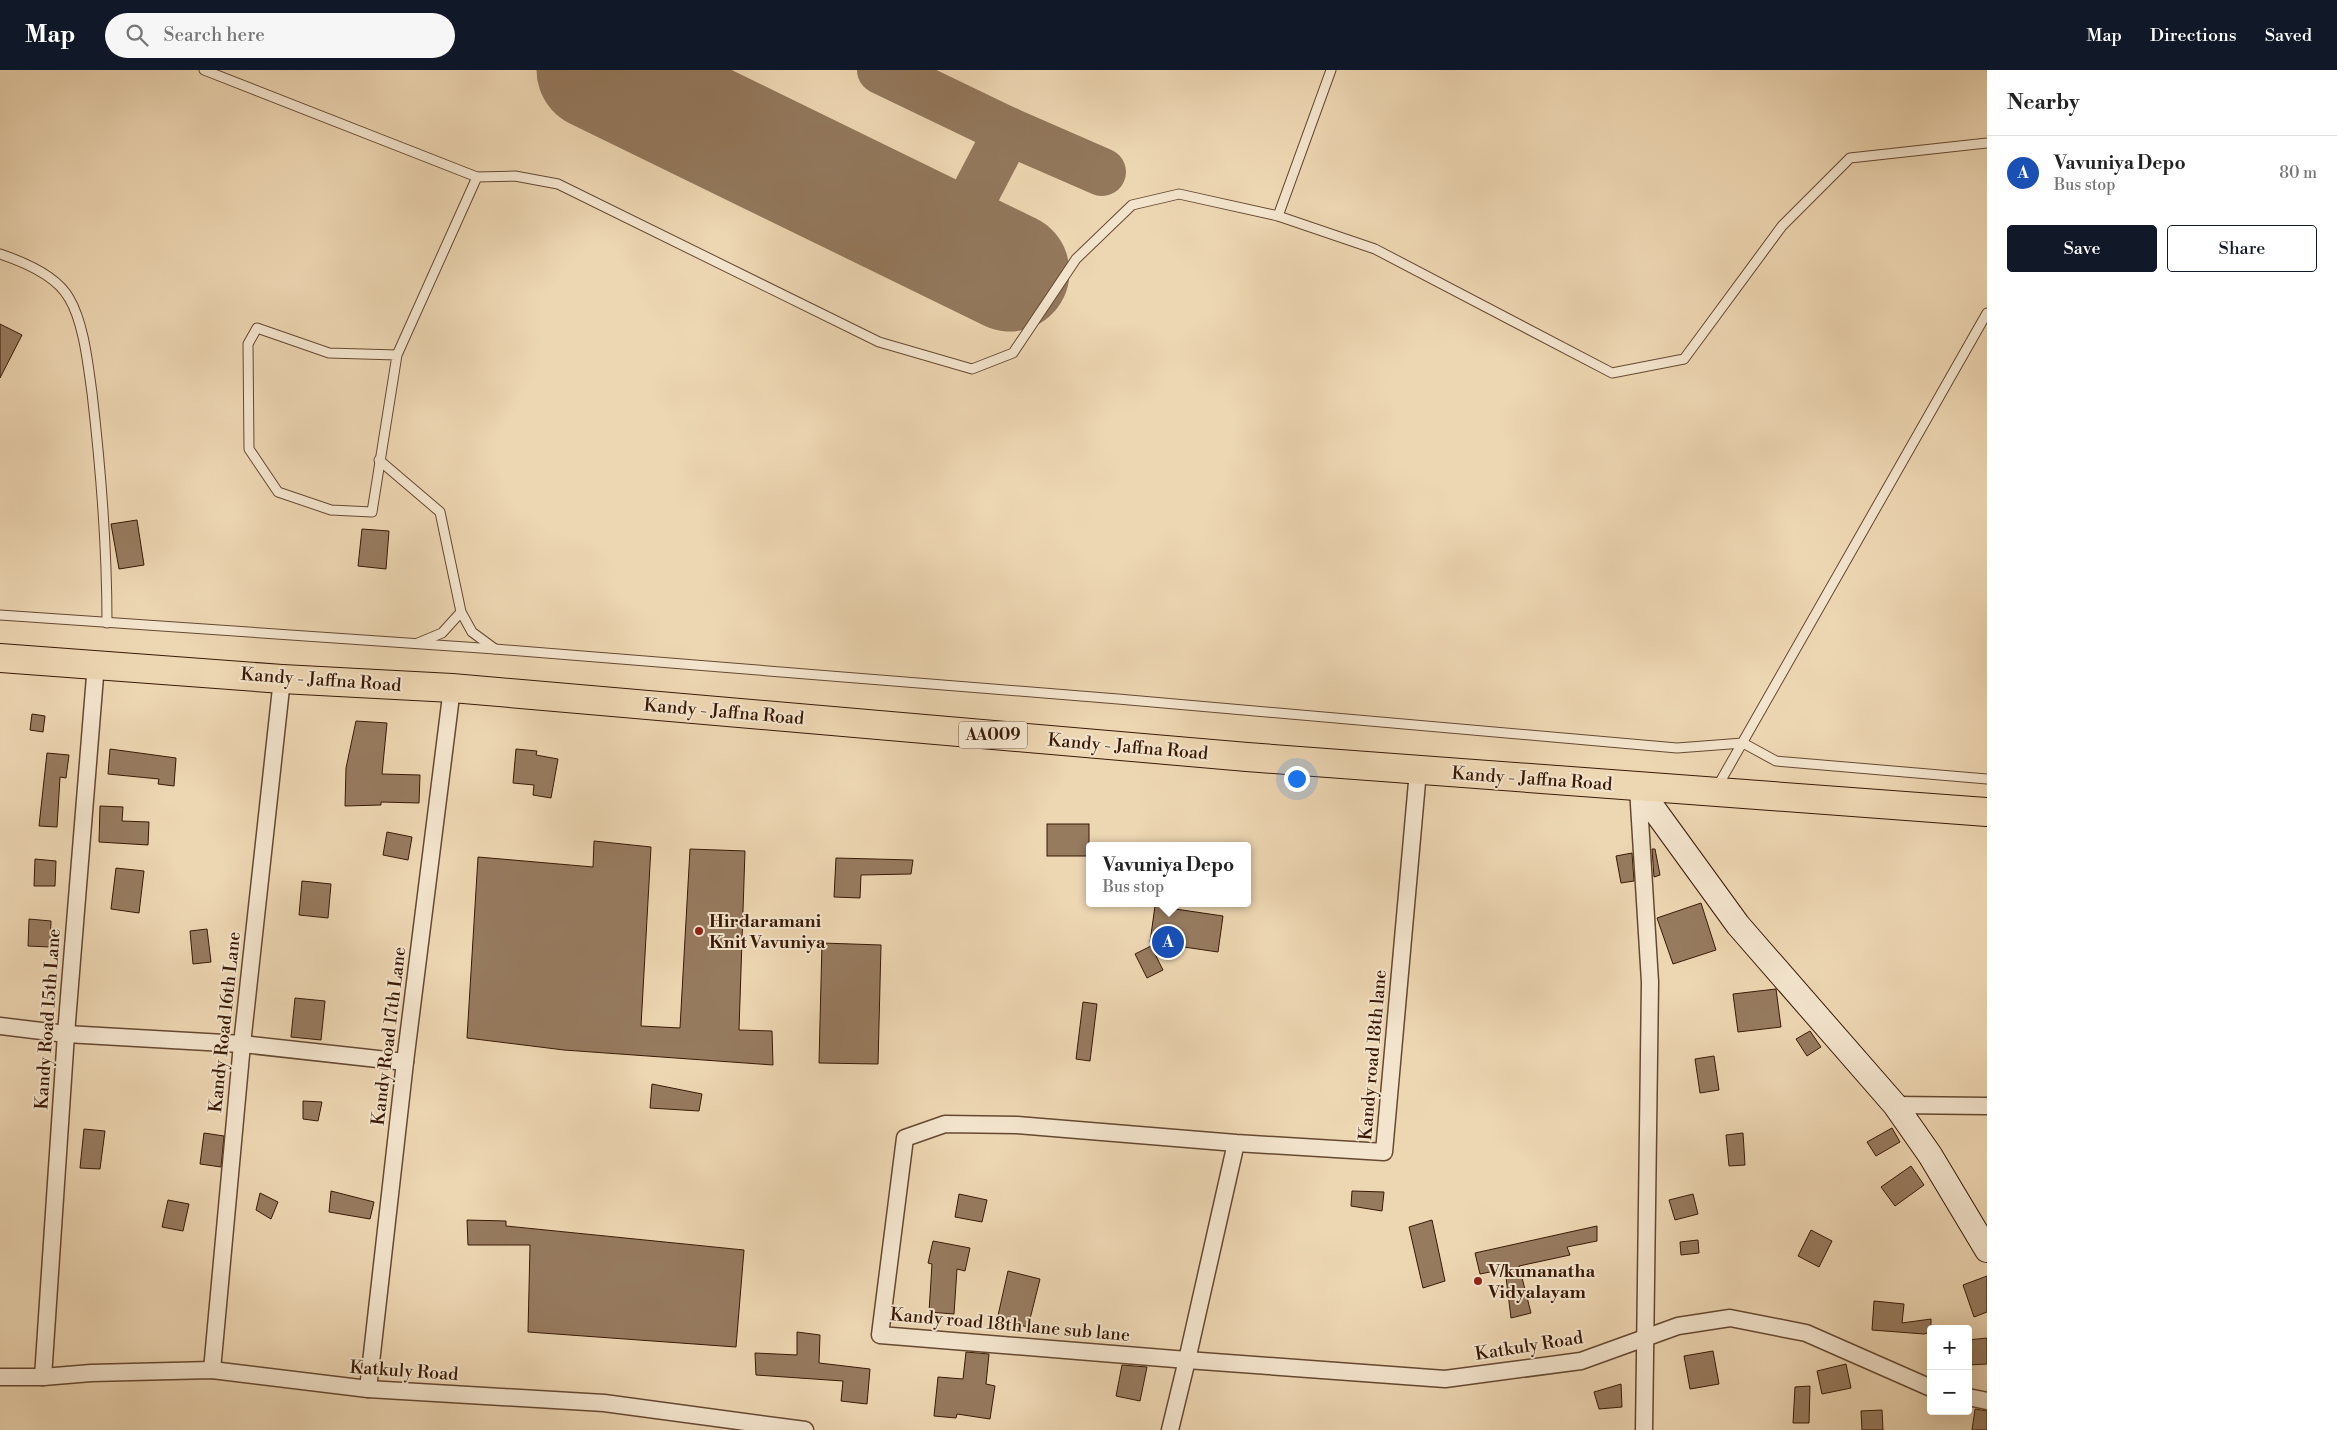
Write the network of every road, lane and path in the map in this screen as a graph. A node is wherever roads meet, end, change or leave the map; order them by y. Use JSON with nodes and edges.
{"nodes":[{"id":1,"x":204,"y":70,"type":"edge"},
{"id":2,"x":1331,"y":70,"type":"edge"},
{"id":3,"x":1987,"y":143,"type":"edge"},
{"id":4,"x":477,"y":177,"type":"junction"},
{"id":5,"x":1278,"y":216,"type":"junction"},
{"id":6,"x":0,"y":254,"type":"edge"},
{"id":7,"x":1987,"y":313,"type":"edge"},
{"id":8,"x":397,"y":355,"type":"junction"},
{"id":9,"x":379,"y":460,"type":"junction"},
{"id":10,"x":461,"y":612,"type":"junction"},
{"id":11,"x":0,"y":615,"type":"edge"},
{"id":12,"x":107,"y":624,"type":"junction"},
{"id":13,"x":415,"y":644,"type":"junction"},
{"id":14,"x":495,"y":649,"type":"junction"},
{"id":15,"x":0,"y":658,"type":"edge"},
{"id":16,"x":96,"y":664,"type":"junction"},
{"id":17,"x":282,"y":679,"type":"junction"},
{"id":18,"x":452,"y":688,"type":"junction"},
{"id":19,"x":1743,"y":743,"type":"junction"},
{"id":20,"x":1418,"y":771,"type":"junction"},
{"id":21,"x":1987,"y":778,"type":"edge"},
{"id":22,"x":1638,"y":786,"type":"junction"},
{"id":23,"x":1715,"y":792,"type":"junction"},
{"id":24,"x":1987,"y":812,"type":"edge"},
{"id":25,"x":0,"y":1026,"type":"edge"},
{"id":26,"x":66,"y":1034,"type":"junction"},
{"id":27,"x":242,"y":1044,"type":"junction"},
{"id":28,"x":405,"y":1062,"type":"junction"},
{"id":29,"x":1894,"y":1105,"type":"junction"},
{"id":30,"x":1987,"y":1106,"type":"edge"},
{"id":31,"x":1236,"y":1143,"type":"junction"},
{"id":32,"x":1987,"y":1250,"type":"edge"},
{"id":33,"x":1646,"y":1337,"type":"junction"},
{"id":34,"x":1187,"y":1360,"type":"junction"},
{"id":35,"x":212,"y":1370,"type":"junction"},
{"id":36,"x":0,"y":1377,"type":"edge"},
{"id":37,"x":43,"y":1377,"type":"junction"},
{"id":38,"x":1927,"y":1386,"type":"edge"},
{"id":39,"x":368,"y":1389,"type":"junction"},
{"id":40,"x":1972,"y":1398,"type":"edge"},
{"id":41,"x":1987,"y":1401,"type":"edge"},
{"id":42,"x":805,"y":1430,"type":"edge"},
{"id":43,"x":1170,"y":1430,"type":"edge"},
{"id":44,"x":1644,"y":1430,"type":"edge"}],
"edges":[{"from":1,"to":4,"type":"lane"},
{"from":2,"to":5,"type":"lane"},
{"from":3,"to":5,"type":"lane"},
{"from":4,"to":5,"type":"lane"},
{"from":4,"to":8,"type":"lane"},
{"from":6,"to":12,"type":"lane"},
{"from":7,"to":19,"type":"lane"},
{"from":8,"to":9,"type":"lane"},
{"from":8,"to":9,"type":"lane"},
{"from":9,"to":10,"type":"lane"},
{"from":10,"to":13,"type":"lane"},
{"from":10,"to":14,"type":"lane"},
{"from":11,"to":12,"type":"lane"},
{"from":12,"to":13,"type":"lane"},
{"from":13,"to":14,"type":"lane"},
{"from":14,"to":19,"type":"lane"},
{"from":15,"to":16,"type":"highway","name":"Kandy - Jaffna Road","number":"AA009"},
{"from":16,"to":17,"type":"highway","name":"Kandy - Jaffna Road","number":"AA009"},
{"from":16,"to":26,"type":"street","name":"Kandy Road 15th Lane"},
{"from":17,"to":18,"type":"highway","name":"Kandy - Jaffna Road","number":"AA009"},
{"from":17,"to":27,"type":"street","name":"Kandy Road 16th Lane"},
{"from":18,"to":20,"type":"highway","name":"Kandy - Jaffna Road","number":"AA009"},
{"from":18,"to":28,"type":"street","name":"Kandy Road 17th Lane"},
{"from":19,"to":21,"type":"lane"},
{"from":19,"to":23,"type":"lane"},
{"from":20,"to":22,"type":"highway","name":"Kandy - Jaffna Road","number":"AA009"},
{"from":20,"to":31,"type":"street","name":"Kandy road 18th lane"},
{"from":22,"to":23,"type":"highway","name":"Kandy - Jaffna Road","number":"AA009"},
{"from":22,"to":29,"type":"street"},
{"from":22,"to":33,"type":"street"},
{"from":23,"to":24,"type":"highway","name":"Kandy - Jaffna Road","number":"AA009"},
{"from":25,"to":26,"type":"street"},
{"from":26,"to":27,"type":"street"},
{"from":26,"to":37,"type":"street","name":"Kandy Road 15th Lane"},
{"from":27,"to":28,"type":"street"},
{"from":27,"to":35,"type":"street","name":"Kandy Road 16th Lane"},
{"from":28,"to":39,"type":"street","name":"Kandy Road 17th Lane"},
{"from":29,"to":30,"type":"street"},
{"from":29,"to":32,"type":"street"},
{"from":31,"to":34,"type":"street"},
{"from":31,"to":34,"type":"street","name":"Kandy road 18th lane sub lane"},
{"from":33,"to":34,"type":"street","name":"Katkuly Road"},
{"from":33,"to":38,"type":"street","name":"Katkuly Road"},
{"from":33,"to":44,"type":"street"},
{"from":34,"to":43,"type":"street"},
{"from":35,"to":37,"type":"street","name":"Katkuly Road"},
{"from":35,"to":39,"type":"street","name":"Katkuly Road"},
{"from":36,"to":37,"type":"street","name":"Katkuly Road"},
{"from":39,"to":42,"type":"street","name":"Katkuly Road"},
{"from":40,"to":41,"type":"street"}]}
